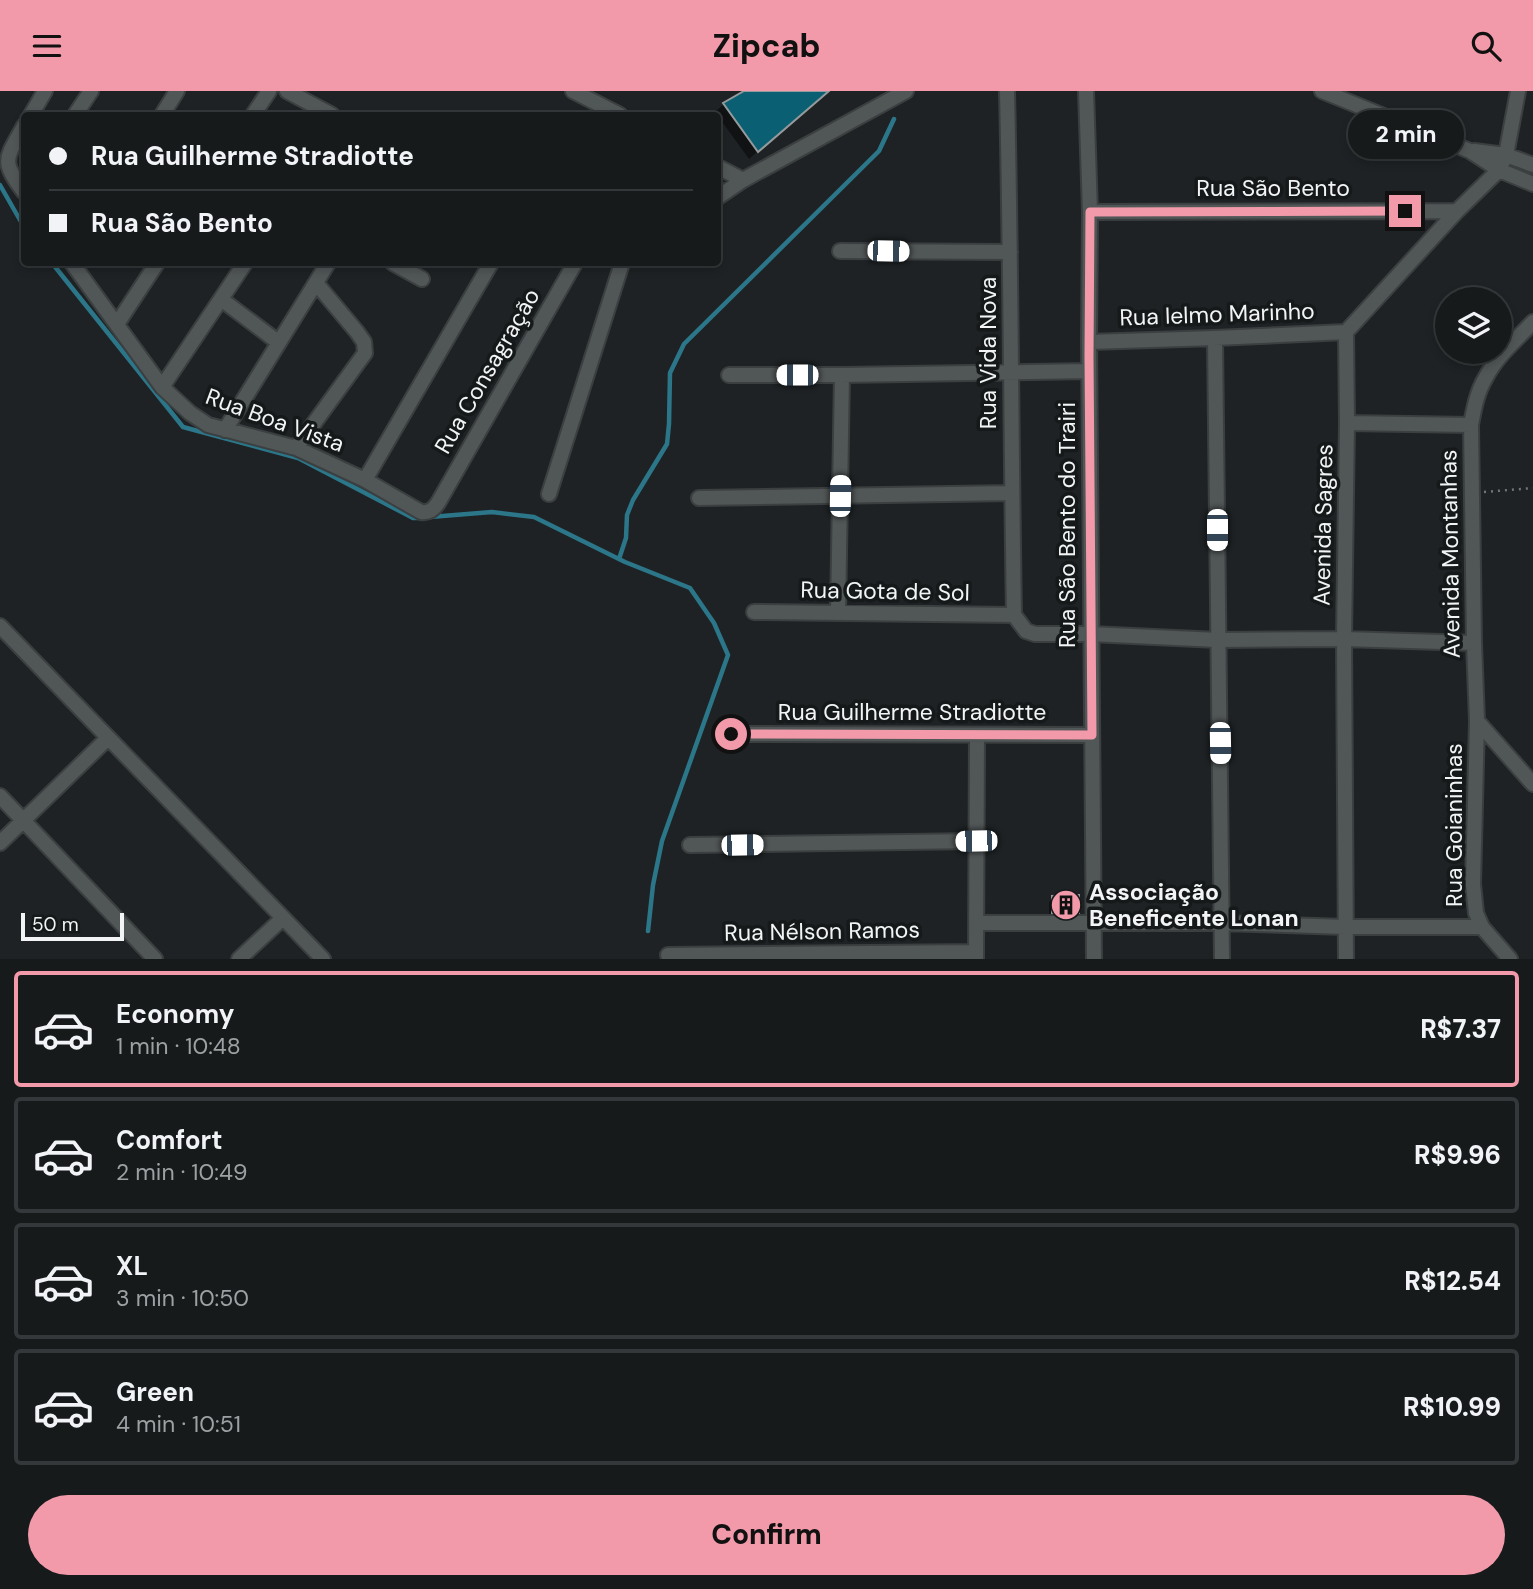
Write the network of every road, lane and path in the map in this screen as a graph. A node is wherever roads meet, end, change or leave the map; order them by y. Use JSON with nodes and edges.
{"nodes":[{"id":1,"x":45,"y":91,"type":"edge"},
{"id":2,"x":91,"y":91,"type":"edge"},
{"id":3,"x":177,"y":91,"type":"edge"},
{"id":4,"x":269,"y":91,"type":"edge"},
{"id":5,"x":287,"y":91,"type":"edge"},
{"id":6,"x":573,"y":91,"type":"edge"},
{"id":7,"x":906,"y":91,"type":"edge"},
{"id":8,"x":1007,"y":91,"type":"edge"},
{"id":9,"x":1086,"y":91,"type":"edge"},
{"id":10,"x":1322,"y":91,"type":"edge"},
{"id":11,"x":1518,"y":91,"type":"edge"},
{"id":12,"x":885,"y":96,"type":"edge"},
{"id":13,"x":33,"y":112,"type":"edge"},
{"id":14,"x":77,"y":112,"type":"edge"},
{"id":15,"x":164,"y":112,"type":"edge"},
{"id":16,"x":255,"y":112,"type":"edge"},
{"id":17,"x":326,"y":112,"type":"edge"},
{"id":18,"x":614,"y":112,"type":"edge"},
{"id":19,"x":21,"y":132,"type":"edge"},
{"id":20,"x":1470,"y":151,"type":"junction"},
{"id":21,"x":1506,"y":155,"type":"junction"},
{"id":22,"x":1533,"y":166,"type":"edge"},
{"id":23,"x":721,"y":169,"type":"edge"},
{"id":24,"x":1499,"y":170,"type":"junction"},
{"id":25,"x":743,"y":180,"type":"junction"},
{"id":26,"x":1533,"y":184,"type":"edge"},
{"id":27,"x":21,"y":188,"type":"edge"},
{"id":28,"x":721,"y":195,"type":"edge"},
{"id":29,"x":1457,"y":211,"type":"junction"},
{"id":30,"x":1090,"y":212,"type":"junction"},
{"id":31,"x":840,"y":251,"type":"dead end"},
{"id":32,"x":1010,"y":252,"type":"junction"},
{"id":33,"x":74,"y":266,"type":"edge"},
{"id":34,"x":155,"y":266,"type":"edge"},
{"id":35,"x":243,"y":266,"type":"edge"},
{"id":36,"x":326,"y":266,"type":"edge"},
{"id":37,"x":398,"y":266,"type":"edge"},
{"id":38,"x":489,"y":266,"type":"edge"},
{"id":39,"x":573,"y":266,"type":"edge"},
{"id":40,"x":621,"y":266,"type":"edge"},
{"id":41,"x":422,"y":279,"type":"dead end"},
{"id":42,"x":316,"y":283,"type":"junction"},
{"id":43,"x":221,"y":299,"type":"junction"},
{"id":44,"x":1533,"y":322,"type":"edge"},
{"id":45,"x":117,"y":324,"type":"junction"},
{"id":46,"x":1346,"y":332,"type":"junction"},
{"id":47,"x":1215,"y":338,"type":"junction"},
{"id":48,"x":278,"y":342,"type":"junction"},
{"id":49,"x":1089,"y":342,"type":"junction"},
{"id":50,"x":1089,"y":371,"type":"junction"},
{"id":51,"x":1011,"y":373,"type":"junction"},
{"id":52,"x":729,"y":375,"type":"dead end"},
{"id":53,"x":842,"y":375,"type":"junction"},
{"id":54,"x":162,"y":387,"type":"junction"},
{"id":55,"x":1347,"y":423,"type":"junction"},
{"id":56,"x":1471,"y":425,"type":"junction"},
{"id":57,"x":225,"y":430,"type":"junction"},
{"id":58,"x":296,"y":448,"type":"junction"},
{"id":59,"x":365,"y":480,"type":"junction"},
{"id":60,"x":1533,"y":488,"type":"edge"},
{"id":61,"x":1011,"y":493,"type":"junction"},
{"id":62,"x":1473,"y":493,"type":"junction"},
{"id":63,"x":549,"y":494,"type":"dead end"},
{"id":64,"x":840,"y":496,"type":"junction"},
{"id":65,"x":699,"y":498,"type":"dead end"},
{"id":66,"x":438,"y":503,"type":"joint"},
{"id":67,"x":754,"y":613,"type":"dead end"},
{"id":68,"x":838,"y":613,"type":"junction"},
{"id":69,"x":1014,"y":615,"type":"junction"},
{"id":70,"x":0,"y":626,"type":"edge"},
{"id":71,"x":1091,"y":634,"type":"junction"},
{"id":72,"x":1344,"y":639,"type":"junction"},
{"id":73,"x":1218,"y":640,"type":"junction"},
{"id":74,"x":1474,"y":643,"type":"junction"},
{"id":75,"x":1477,"y":721,"type":"junction"},
{"id":76,"x":731,"y":734,"type":"dead end"},
{"id":77,"x":1092,"y":735,"type":"junction"},
{"id":78,"x":977,"y":736,"type":"junction"},
{"id":79,"x":108,"y":738,"type":"junction"},
{"id":80,"x":1533,"y":784,"type":"edge"},
{"id":81,"x":0,"y":796,"type":"edge"},
{"id":82,"x":24,"y":820,"type":"junction"},
{"id":83,"x":976,"y":841,"type":"junction"},
{"id":84,"x":0,"y":843,"type":"edge"},
{"id":85,"x":690,"y":845,"type":"dead end"},
{"id":86,"x":283,"y":918,"type":"junction"},
{"id":87,"x":976,"y":923,"type":"junction"},
{"id":88,"x":1094,"y":923,"type":"junction"},
{"id":89,"x":1222,"y":923,"type":"junction"},
{"id":90,"x":1346,"y":927,"type":"junction"},
{"id":91,"x":1482,"y":927,"type":"junction"},
{"id":92,"x":668,"y":955,"type":"dead end"},
{"id":93,"x":976,"y":956,"type":"edge"},
{"id":94,"x":155,"y":959,"type":"edge"},
{"id":95,"x":239,"y":959,"type":"edge"},
{"id":96,"x":323,"y":959,"type":"edge"},
{"id":97,"x":1094,"y":959,"type":"edge"},
{"id":98,"x":1222,"y":959,"type":"edge"},
{"id":99,"x":1346,"y":959,"type":"edge"},
{"id":100,"x":1510,"y":959,"type":"edge"}],
"edges":[{"from":1,"to":13,"type":"street"},
{"from":2,"to":14,"type":"street"},
{"from":3,"to":15,"type":"street"},
{"from":4,"to":16,"type":"street"},
{"from":5,"to":17,"type":"street"},
{"from":6,"to":18,"type":"street"},
{"from":7,"to":12,"type":"street"},
{"from":8,"to":32,"type":"street","name":"Rua Vida Nova"},
{"from":9,"to":30,"type":"street","name":"Rua São Bento do Trairi"},
{"from":10,"to":20,"type":"street"},
{"from":11,"to":21,"type":"street"},
{"from":12,"to":25,"type":"street"},
{"from":19,"to":27,"type":"street"},
{"from":20,"to":21,"type":"street"},
{"from":20,"to":24,"type":"street"},
{"from":21,"to":22,"type":"street"},
{"from":21,"to":24,"type":"street"},
{"from":23,"to":25,"type":"street"},
{"from":24,"to":26,"type":"street"},
{"from":24,"to":29,"type":"street"},
{"from":25,"to":28,"type":"street"},
{"from":29,"to":30,"type":"street","name":"Rua São Bento"},
{"from":29,"to":46,"type":"street"},
{"from":30,"to":49,"type":"street","name":"Rua São Bento do Trairi"},
{"from":31,"to":32,"type":"street"},
{"from":32,"to":51,"type":"street","name":"Rua Vida Nova"},
{"from":33,"to":45,"type":"street","name":"Rua Boa Vista"},
{"from":34,"to":45,"type":"street"},
{"from":35,"to":43,"type":"street"},
{"from":36,"to":42,"type":"street"},
{"from":37,"to":41,"type":"street"},
{"from":38,"to":59,"type":"street"},
{"from":39,"to":66,"type":"street","name":"Rua Consagração"},
{"from":40,"to":63,"type":"street"},
{"from":42,"to":48,"type":"street"},
{"from":42,"to":58,"type":"street"},
{"from":43,"to":48,"type":"street"},
{"from":43,"to":54,"type":"street"},
{"from":44,"to":56,"type":"street","name":"Avenida Montanhas"},
{"from":45,"to":54,"type":"street","name":"Rua Boa Vista"},
{"from":46,"to":47,"type":"street","name":"Rua Ielmo Marinho"},
{"from":46,"to":55,"type":"street","name":"Avenida Sagres"},
{"from":47,"to":49,"type":"street","name":"Rua Ielmo Marinho"},
{"from":47,"to":73,"type":"street"},
{"from":48,"to":57,"type":"street"},
{"from":49,"to":50,"type":"street","name":"Rua São Bento do Trairi"},
{"from":50,"to":51,"type":"street"},
{"from":50,"to":71,"type":"street","name":"Rua São Bento do Trairi"},
{"from":51,"to":53,"type":"street"},
{"from":51,"to":61,"type":"street","name":"Rua Vida Nova"},
{"from":52,"to":53,"type":"street"},
{"from":53,"to":64,"type":"street"},
{"from":54,"to":57,"type":"street","name":"Rua Boa Vista"},
{"from":55,"to":56,"type":"street"},
{"from":55,"to":72,"type":"street","name":"Avenida Sagres"},
{"from":56,"to":62,"type":"street","name":"Avenida Montanhas"},
{"from":57,"to":58,"type":"street","name":"Rua Boa Vista"},
{"from":58,"to":59,"type":"street","name":"Rua Boa Vista"},
{"from":59,"to":66,"type":"street","name":"Rua Boa Vista"},
{"from":60,"to":62,"type":"path"},
{"from":61,"to":64,"type":"street"},
{"from":61,"to":69,"type":"street","name":"Rua Vida Nova"},
{"from":62,"to":74,"type":"street","name":"Avenida Montanhas"},
{"from":64,"to":65,"type":"street"},
{"from":64,"to":68,"type":"street"},
{"from":67,"to":68,"type":"street","name":"Rua Gota de Sol"},
{"from":68,"to":69,"type":"street","name":"Rua Gota de Sol"},
{"from":69,"to":71,"type":"street"},
{"from":70,"to":79,"type":"street"},
{"from":71,"to":73,"type":"street"},
{"from":71,"to":77,"type":"street","name":"Rua São Bento do Trairi"},
{"from":72,"to":73,"type":"street"},
{"from":72,"to":74,"type":"street"},
{"from":72,"to":90,"type":"street","name":"Avenida Sagres"},
{"from":73,"to":89,"type":"street"},
{"from":74,"to":75,"type":"street","name":"Avenida Montanhas"},
{"from":75,"to":80,"type":"street"},
{"from":75,"to":91,"type":"street","name":"Rua Goianinhas"},
{"from":76,"to":78,"type":"street","name":"Rua Guilherme Stradiotte"},
{"from":77,"to":78,"type":"street","name":"Rua Guilherme Stradiotte"},
{"from":77,"to":88,"type":"street","name":"Rua São Bento do Trairi"},
{"from":78,"to":83,"type":"street"},
{"from":79,"to":82,"type":"street"},
{"from":79,"to":86,"type":"street"},
{"from":81,"to":82,"type":"street"},
{"from":82,"to":84,"type":"street"},
{"from":82,"to":94,"type":"street"},
{"from":83,"to":85,"type":"street"},
{"from":83,"to":87,"type":"street"},
{"from":86,"to":95,"type":"street"},
{"from":86,"to":96,"type":"street"},
{"from":87,"to":88,"type":"street"},
{"from":87,"to":93,"type":"street"},
{"from":88,"to":89,"type":"street"},
{"from":88,"to":97,"type":"street","name":"Rua São Bento do Trairi"},
{"from":89,"to":90,"type":"street"},
{"from":89,"to":98,"type":"street"},
{"from":90,"to":91,"type":"street"},
{"from":90,"to":99,"type":"street","name":"Avenida Sagres"},
{"from":91,"to":100,"type":"street"},
{"from":92,"to":93,"type":"street","name":"Rua Nélson Ramos"}]}
